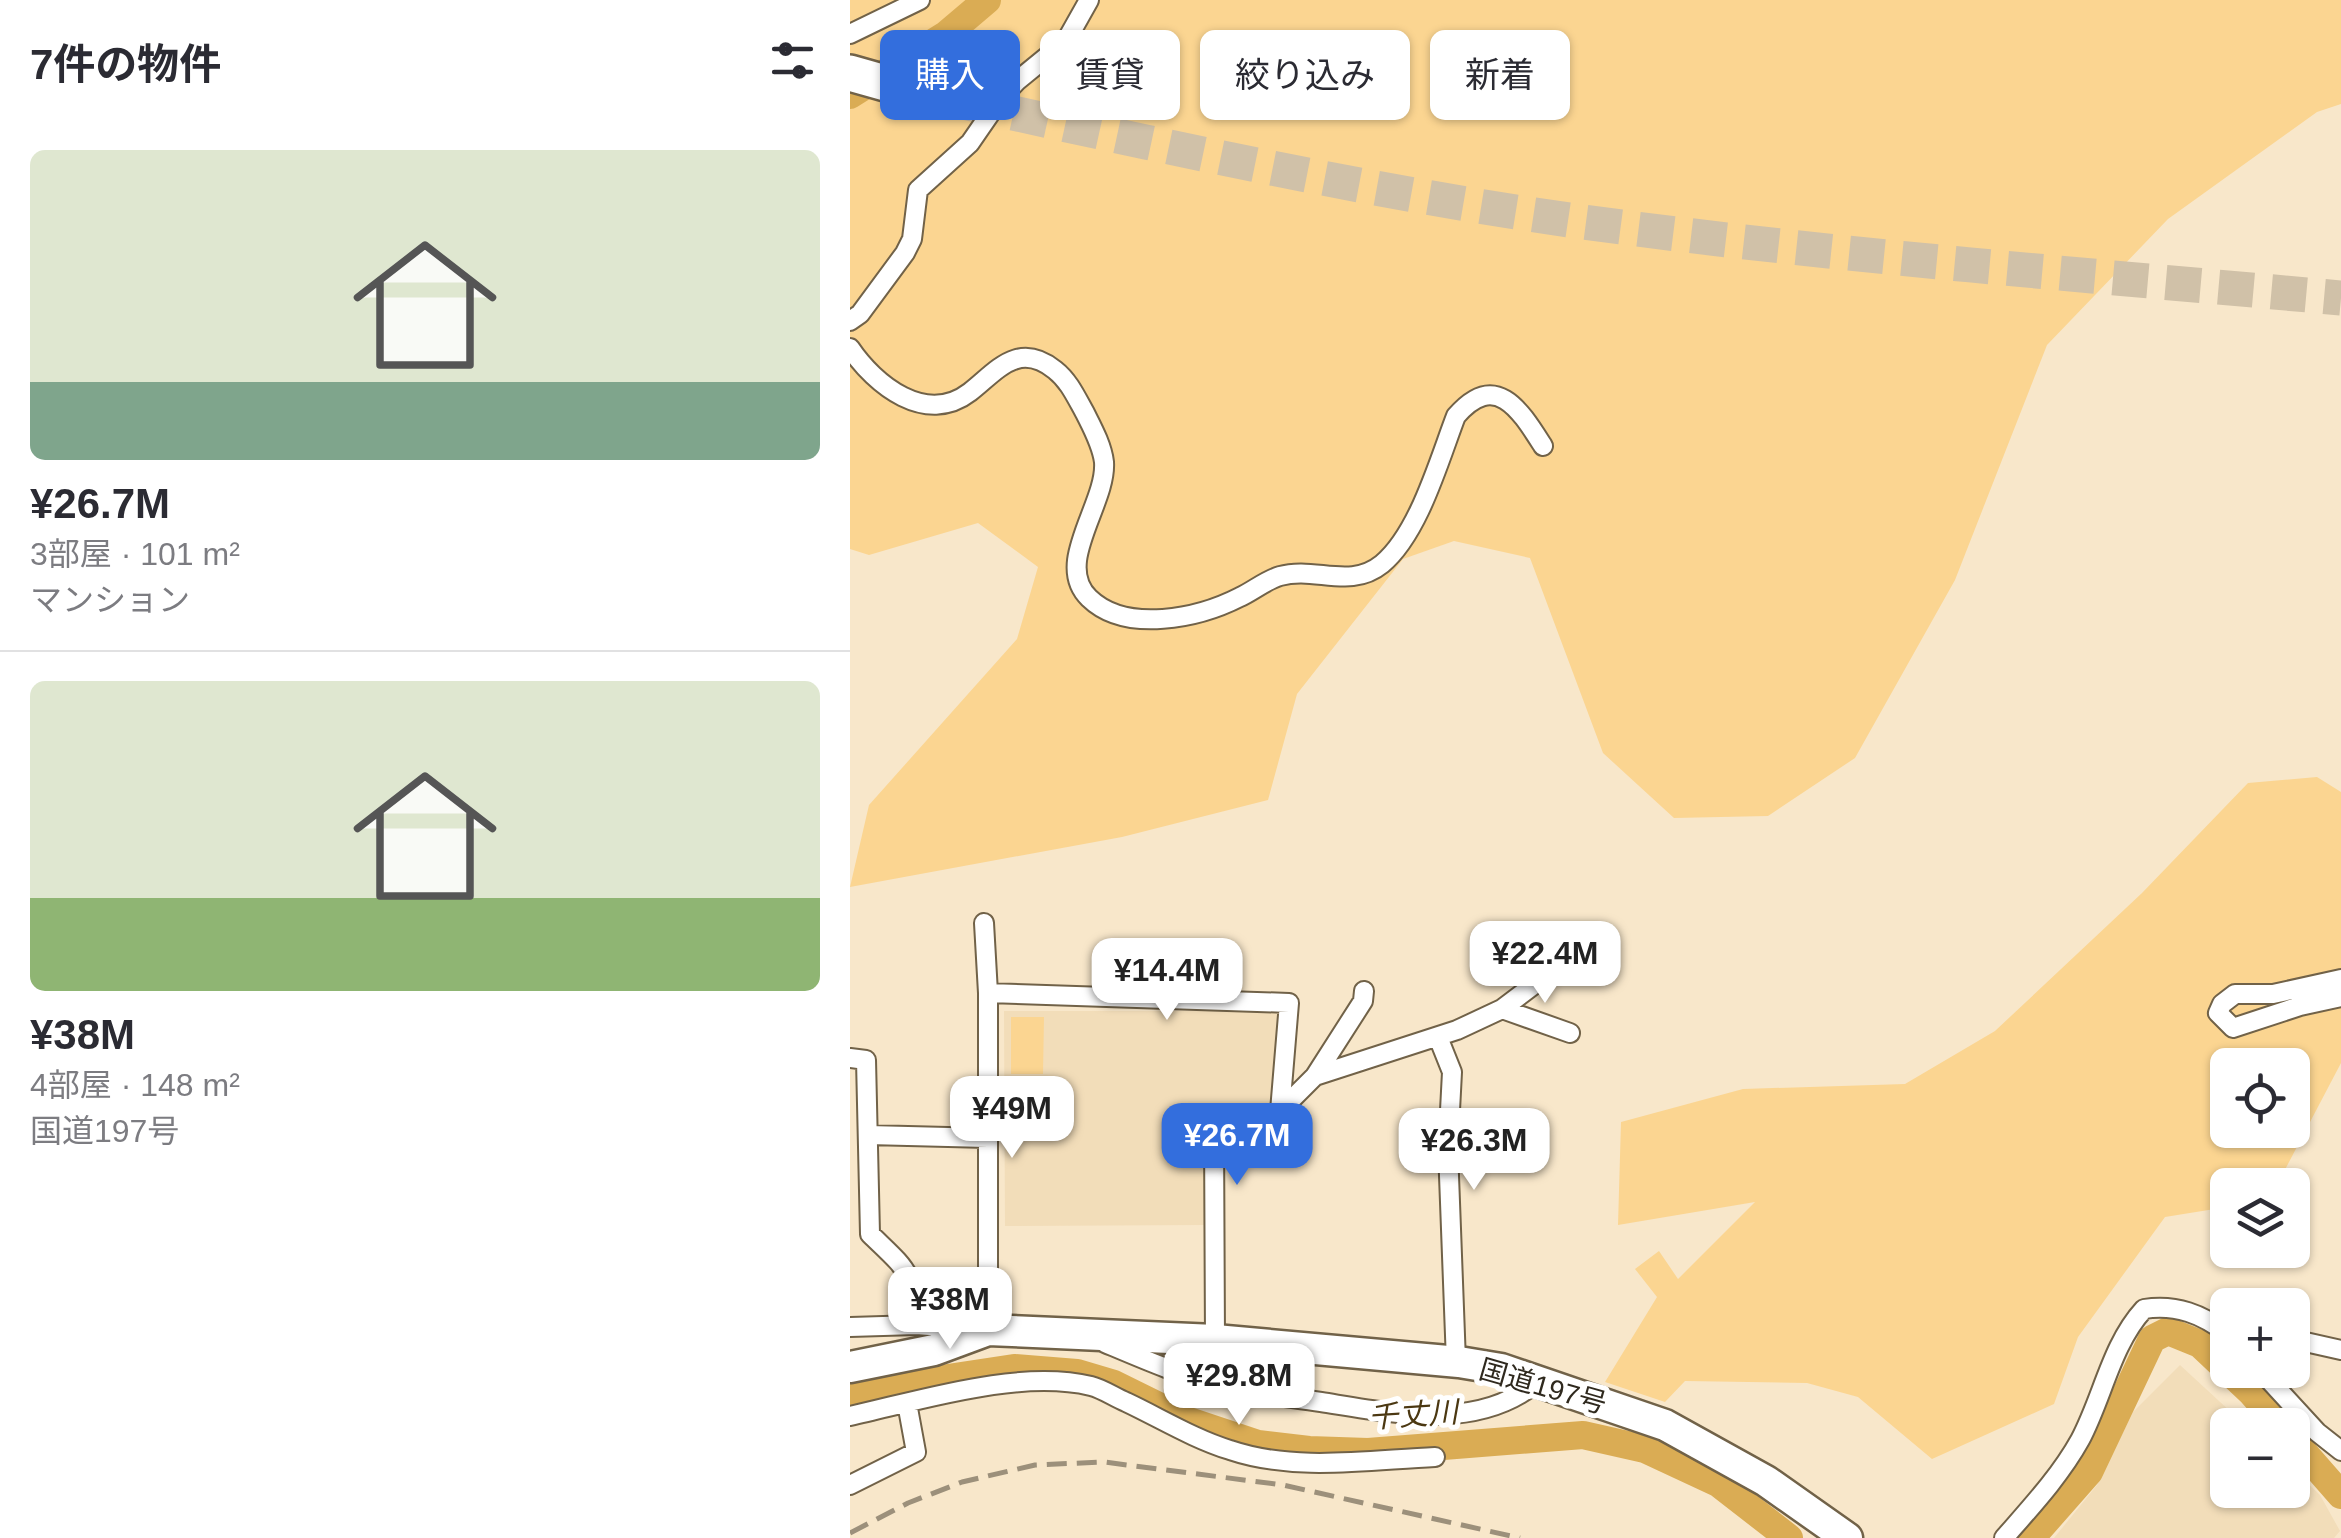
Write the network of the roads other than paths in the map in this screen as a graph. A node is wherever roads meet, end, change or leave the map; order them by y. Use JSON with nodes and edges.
{"nodes":[{"id":1,"x":920,"y":0,"type":"edge"},
{"id":2,"x":1089,"y":0,"type":"edge"},
{"id":3,"x":850,"y":34,"type":"edge"},
{"id":4,"x":850,"y":73,"type":"edge"},
{"id":5,"x":880,"y":81,"type":"tunnel mouth"},
{"id":6,"x":850,"y":322,"type":"edge"},
{"id":7,"x":850,"y":348,"type":"edge"},
{"id":8,"x":1543,"y":446,"type":"dead end"},
{"id":9,"x":984,"y":923,"type":"dead end"},
{"id":10,"x":1560,"y":965,"type":"dead end"},
{"id":11,"x":2341,"y":979,"type":"edge"},
{"id":12,"x":988,"y":992,"type":"junction"},
{"id":13,"x":1364,"y":992,"type":"dead end"},
{"id":14,"x":2341,"y":997,"type":"edge"},
{"id":15,"x":1502,"y":1009,"type":"junction"},
{"id":16,"x":1570,"y":1033,"type":"dead end"},
{"id":17,"x":1438,"y":1037,"type":"junction"},
{"id":18,"x":850,"y":1058,"type":"edge"},
{"id":19,"x":1315,"y":1076,"type":"junction"},
{"id":20,"x":1280,"y":1111,"type":"junction"},
{"id":21,"x":868,"y":1134,"type":"junction"},
{"id":22,"x":988,"y":1138,"type":"junction"},
{"id":23,"x":2210,"y":1323,"type":"edge"},
{"id":24,"x":916,"y":1324,"type":"junction"},
{"id":25,"x":850,"y":1326,"type":"edge"},
{"id":26,"x":988,"y":1330,"type":"junction"},
{"id":27,"x":1076,"y":1332,"type":"junction"},
{"id":28,"x":1215,"y":1340,"type":"junction"},
{"id":29,"x":2310,"y":1343,"type":"edge"},
{"id":30,"x":2341,"y":1350,"type":"edge"},
{"id":31,"x":1456,"y":1362,"type":"junction"},
{"id":32,"x":850,"y":1367,"type":"edge"},
{"id":33,"x":1536,"y":1382,"type":"junction"},
{"id":34,"x":2276,"y":1388,"type":"edge"},
{"id":35,"x":907,"y":1403,"type":"junction"},
{"id":36,"x":850,"y":1416,"type":"edge"},
{"id":37,"x":2341,"y":1451,"type":"edge"},
{"id":38,"x":1435,"y":1457,"type":"dead end"},
{"id":39,"x":850,"y":1485,"type":"edge"},
{"id":40,"x":1848,"y":1538,"type":"edge"},
{"id":41,"x":2004,"y":1538,"type":"edge"}],
"edges":[{"from":1,"to":3,"type":"street"},
{"from":2,"to":6,"type":"street"},
{"from":4,"to":5,"type":"highway"},
{"from":7,"to":8,"type":"street"},
{"from":9,"to":12,"type":"street"},
{"from":10,"to":15,"type":"street"},
{"from":11,"to":14,"type":"street"},
{"from":12,"to":20,"type":"street"},
{"from":12,"to":22,"type":"street"},
{"from":13,"to":19,"type":"street"},
{"from":15,"to":16,"type":"street"},
{"from":15,"to":17,"type":"street"},
{"from":17,"to":19,"type":"street"},
{"from":17,"to":31,"type":"street"},
{"from":18,"to":21,"type":"street"},
{"from":19,"to":20,"type":"street"},
{"from":20,"to":28,"type":"street"},
{"from":21,"to":22,"type":"street"},
{"from":21,"to":24,"type":"street"},
{"from":22,"to":26,"type":"street"},
{"from":23,"to":41,"type":"street"},
{"from":24,"to":25,"type":"street"},
{"from":24,"to":26,"type":"street"},
{"from":26,"to":27,"type":"highway","name":"国道197号"},
{"from":26,"to":32,"type":"highway","name":"国道197号"},
{"from":27,"to":28,"type":"highway","name":"国道197号"},
{"from":27,"to":33,"type":"street"},
{"from":28,"to":31,"type":"highway","name":"国道197号"},
{"from":29,"to":30,"type":"street"},
{"from":31,"to":33,"type":"highway","name":"国道197号"},
{"from":33,"to":40,"type":"highway","name":"国道197号"},
{"from":34,"to":37,"type":"street"},
{"from":35,"to":36,"type":"street"},
{"from":35,"to":38,"type":"street"},
{"from":35,"to":39,"type":"street"}]}
